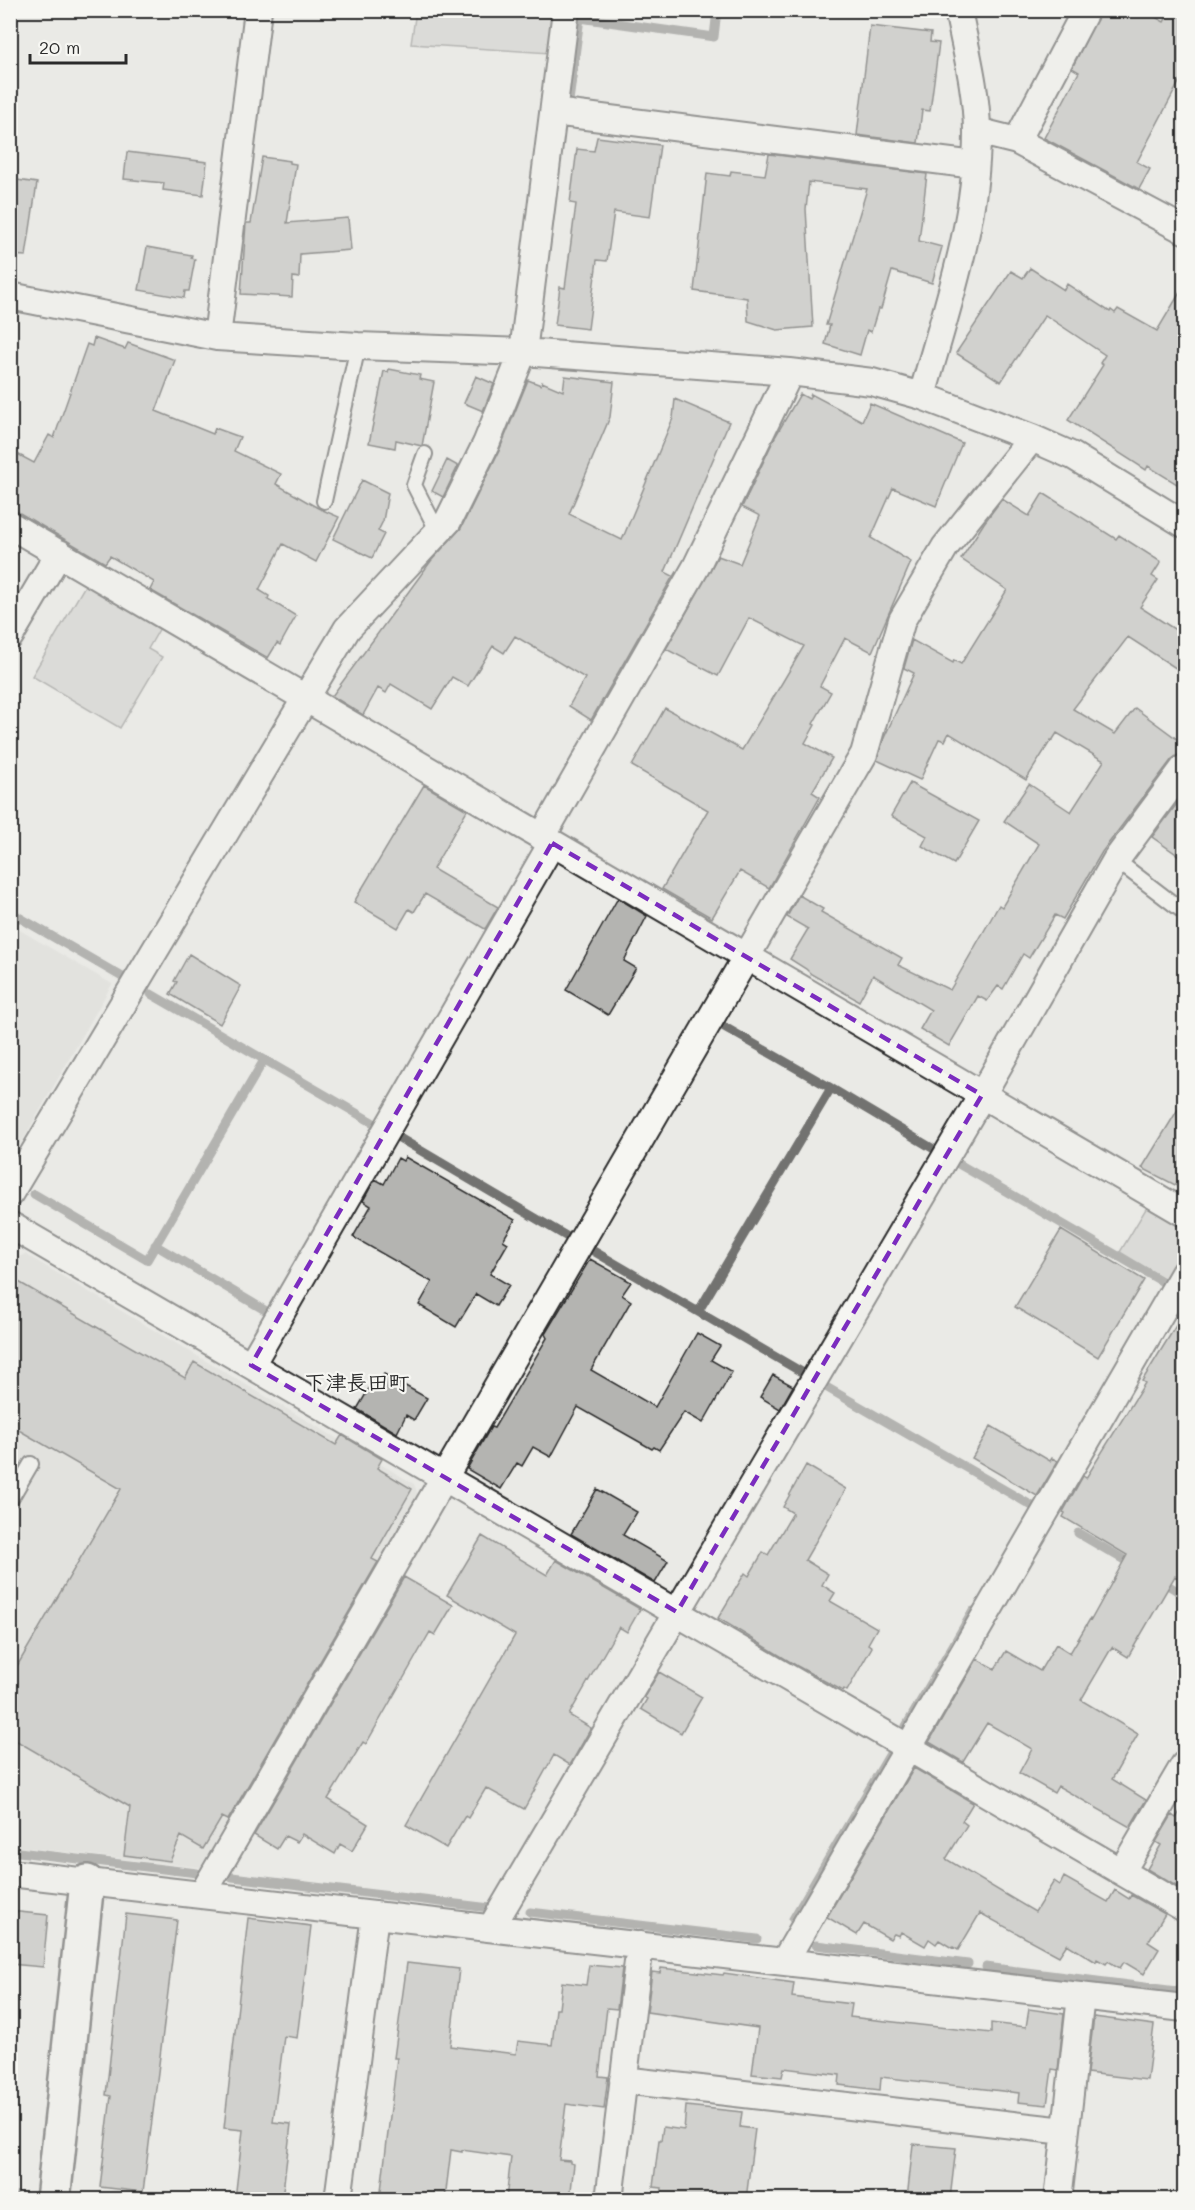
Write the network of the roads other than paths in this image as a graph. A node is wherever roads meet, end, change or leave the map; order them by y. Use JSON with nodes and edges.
{"nodes":[{"id":1,"x":258,"y":10,"type":"edge"},
{"id":2,"x":566,"y":10,"type":"edge"},
{"id":3,"x":958,"y":10,"type":"edge"},
{"id":4,"x":1086,"y":10,"type":"edge"},
{"id":5,"x":554,"y":112,"type":"junction"},
{"id":6,"x":977,"y":131,"type":"junction"},
{"id":7,"x":1017,"y":141,"type":"junction"},
{"id":8,"x":975,"y":165,"type":"junction"},
{"id":9,"x":1185,"y":230,"type":"edge"},
{"id":10,"x":10,"y":296,"type":"edge"},
{"id":11,"x":217,"y":337,"type":"junction"},
{"id":12,"x":357,"y":346,"type":"junction"},
{"id":13,"x":523,"y":352,"type":"junction"},
{"id":14,"x":790,"y":372,"type":"junction"},
{"id":15,"x":922,"y":396,"type":"junction"},
{"id":16,"x":1032,"y":438,"type":"junction"},
{"id":17,"x":424,"y":454,"type":"dead end"},
{"id":18,"x":324,"y":501,"type":"dead end"},
{"id":19,"x":1185,"y":524,"type":"edge"},
{"id":20,"x":10,"y":525,"type":"edge"},
{"id":21,"x":438,"y":532,"type":"junction"},
{"id":22,"x":59,"y":553,"type":"junction"},
{"id":23,"x":10,"y":636,"type":"edge"},
{"id":24,"x":304,"y":697,"type":"junction"},
{"id":25,"x":1185,"y":768,"type":"edge"},
{"id":26,"x":547,"y":840,"type":"junction"},
{"id":27,"x":1116,"y":860,"type":"junction"},
{"id":28,"x":1185,"y":912,"type":"edge"},
{"id":29,"x":746,"y":956,"type":"junction"},
{"id":30,"x":982,"y":1095,"type":"junction"},
{"id":31,"x":10,"y":1193,"type":"edge"},
{"id":32,"x":1185,"y":1214,"type":"edge"},
{"id":33,"x":10,"y":1226,"type":"edge"},
{"id":34,"x":1185,"y":1273,"type":"edge"},
{"id":35,"x":251,"y":1365,"type":"junction"},
{"id":36,"x":31,"y":1464,"type":"dead end"},
{"id":37,"x":444,"y":1477,"type":"junction"},
{"id":38,"x":10,"y":1500,"type":"edge"},
{"id":39,"x":677,"y":1612,"type":"junction"},
{"id":40,"x":909,"y":1747,"type":"junction"},
{"id":41,"x":1185,"y":1765,"type":"edge"},
{"id":42,"x":1122,"y":1871,"type":"junction"},
{"id":43,"x":10,"y":1873,"type":"edge"},
{"id":44,"x":87,"y":1881,"type":"junction"},
{"id":45,"x":202,"y":1895,"type":"junction"},
{"id":46,"x":1185,"y":1908,"type":"edge"},
{"id":47,"x":375,"y":1915,"type":"junction"},
{"id":48,"x":490,"y":1928,"type":"junction"},
{"id":49,"x":640,"y":1945,"type":"junction"},
{"id":50,"x":784,"y":1962,"type":"junction"},
{"id":51,"x":1081,"y":1996,"type":"junction"},
{"id":52,"x":1185,"y":2008,"type":"edge"},
{"id":53,"x":623,"y":2080,"type":"junction"},
{"id":54,"x":1065,"y":2131,"type":"junction"},
{"id":55,"x":37,"y":2197,"type":"edge"},
{"id":56,"x":338,"y":2199,"type":"edge"},
{"id":57,"x":609,"y":2199,"type":"edge"},
{"id":58,"x":1058,"y":2199,"type":"edge"}],
"edges":[{"from":1,"to":11,"type":"street"},
{"from":2,"to":5,"type":"street"},
{"from":3,"to":6,"type":"street"},
{"from":4,"to":7,"type":"street"},
{"from":5,"to":8,"type":"street"},
{"from":5,"to":13,"type":"street"},
{"from":6,"to":7,"type":"street"},
{"from":6,"to":8,"type":"street"},
{"from":7,"to":9,"type":"street"},
{"from":8,"to":15,"type":"street"},
{"from":10,"to":11,"type":"street"},
{"from":11,"to":12,"type":"street"},
{"from":12,"to":13,"type":"street"},
{"from":12,"to":18,"type":"lane"},
{"from":13,"to":14,"type":"street"},
{"from":13,"to":21,"type":"street"},
{"from":14,"to":15,"type":"street"},
{"from":14,"to":26,"type":"street"},
{"from":15,"to":16,"type":"street"},
{"from":16,"to":19,"type":"street"},
{"from":16,"to":29,"type":"street"},
{"from":17,"to":21,"type":"lane"},
{"from":20,"to":22,"type":"street"},
{"from":21,"to":24,"type":"street"},
{"from":22,"to":23,"type":"street"},
{"from":22,"to":24,"type":"street"},
{"from":24,"to":26,"type":"street"},
{"from":24,"to":31,"type":"street"},
{"from":25,"to":27,"type":"street"},
{"from":26,"to":29,"type":"street"},
{"from":26,"to":35,"type":"street"},
{"from":27,"to":28,"type":"lane"},
{"from":27,"to":30,"type":"street"},
{"from":29,"to":30,"type":"street"},
{"from":29,"to":37,"type":"street"},
{"from":30,"to":32,"type":"street"},
{"from":30,"to":39,"type":"street"},
{"from":33,"to":35,"type":"street"},
{"from":34,"to":40,"type":"street"},
{"from":35,"to":37,"type":"street"},
{"from":36,"to":38,"type":"lane"},
{"from":37,"to":39,"type":"street"},
{"from":37,"to":45,"type":"street"},
{"from":39,"to":40,"type":"street"},
{"from":39,"to":48,"type":"street"},
{"from":40,"to":42,"type":"street"},
{"from":40,"to":50,"type":"street"},
{"from":41,"to":42,"type":"street"},
{"from":42,"to":46,"type":"street"},
{"from":43,"to":44,"type":"street"},
{"from":44,"to":45,"type":"street"},
{"from":44,"to":55,"type":"street"},
{"from":45,"to":47,"type":"street"},
{"from":47,"to":48,"type":"street"},
{"from":47,"to":56,"type":"street"},
{"from":48,"to":49,"type":"street"},
{"from":49,"to":50,"type":"street"},
{"from":49,"to":53,"type":"street"},
{"from":50,"to":51,"type":"street"},
{"from":51,"to":52,"type":"street"},
{"from":51,"to":54,"type":"street"},
{"from":53,"to":54,"type":"street"},
{"from":53,"to":57,"type":"street"},
{"from":54,"to":58,"type":"street"}]}
